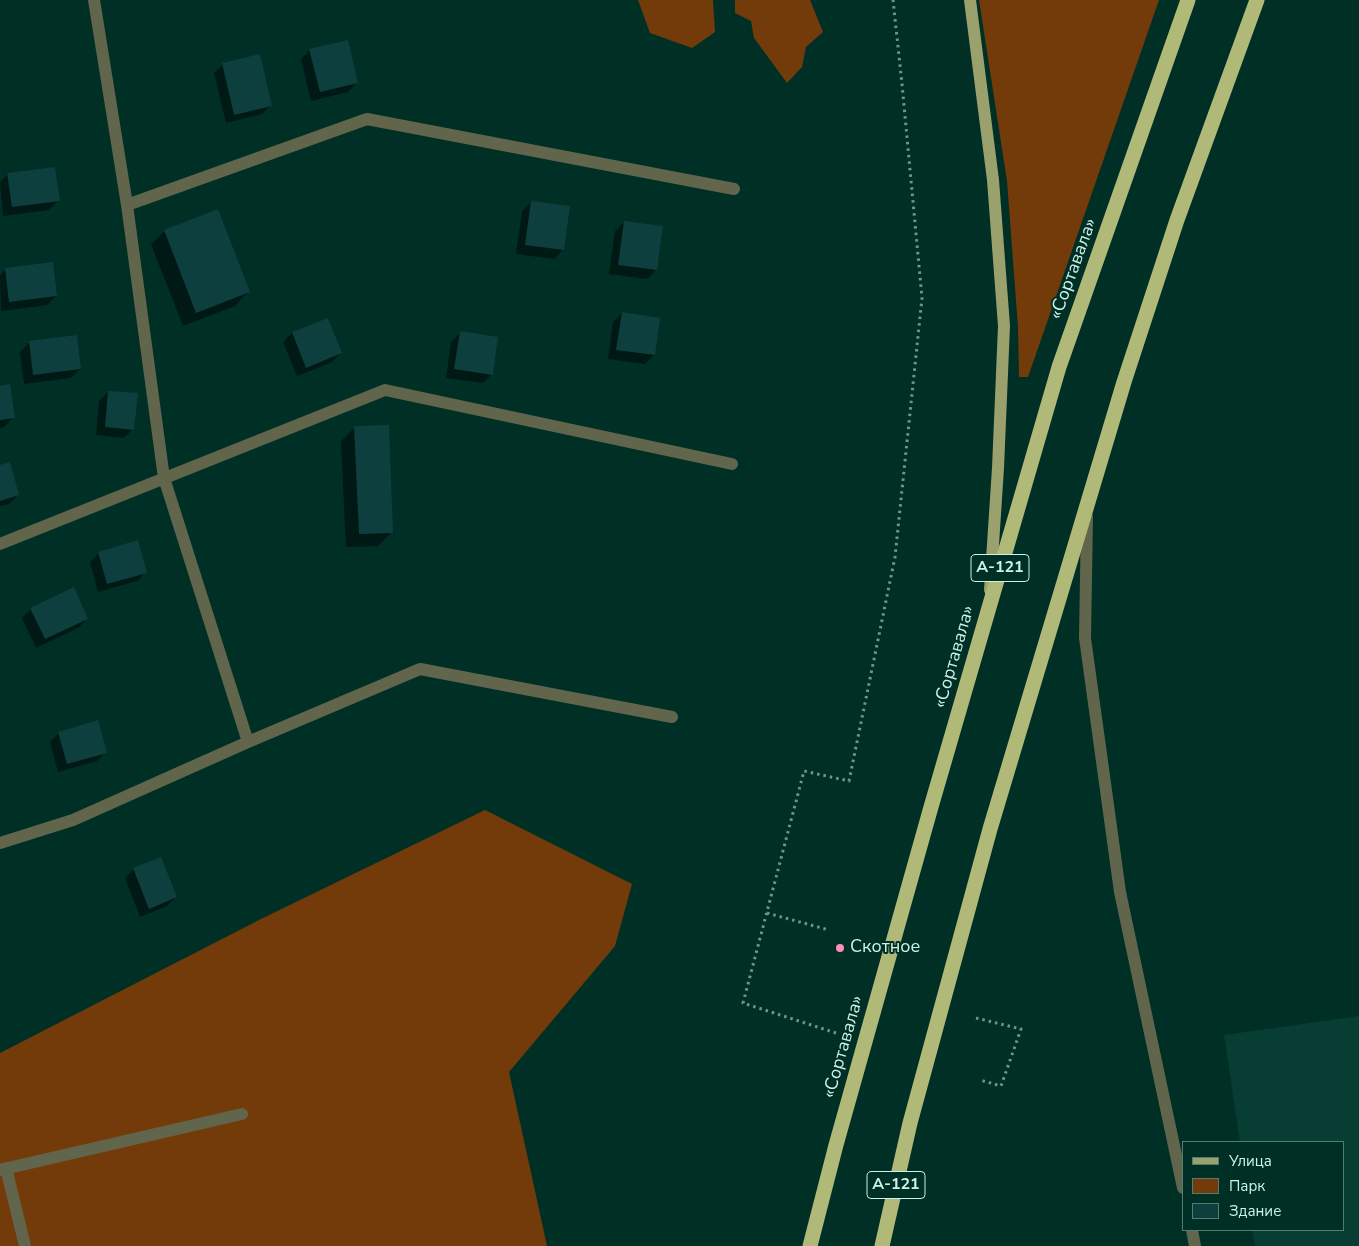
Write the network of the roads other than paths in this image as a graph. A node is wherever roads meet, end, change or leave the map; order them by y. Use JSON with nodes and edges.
{"nodes":[{"id":1,"x":94,"y":0,"type":"edge"},
{"id":2,"x":970,"y":0,"type":"edge"},
{"id":3,"x":1188,"y":0,"type":"edge"},
{"id":4,"x":1257,"y":0,"type":"edge"},
{"id":5,"x":734,"y":189,"type":"dead end"},
{"id":6,"x":127,"y":205,"type":"junction"},
{"id":7,"x":732,"y":464,"type":"dead end"},
{"id":8,"x":164,"y":478,"type":"junction"},
{"id":9,"x":1087,"y":504,"type":"junction"},
{"id":10,"x":0,"y":544,"type":"edge"},
{"id":11,"x":989,"y":608,"type":"junction"},
{"id":12,"x":672,"y":717,"type":"dead end"},
{"id":13,"x":248,"y":742,"type":"junction"},
{"id":14,"x":0,"y":843,"type":"edge"},
{"id":15,"x":242,"y":1114,"type":"dead end"},
{"id":16,"x":3,"y":1169,"type":"edge"},
{"id":17,"x":1182,"y":1183,"type":"edge"},
{"id":18,"x":1192,"y":1231,"type":"edge"},
{"id":19,"x":25,"y":1246,"type":"edge"},
{"id":20,"x":810,"y":1246,"type":"edge"},
{"id":21,"x":882,"y":1246,"type":"edge"},
{"id":22,"x":1195,"y":1246,"type":"edge"}],
"edges":[{"from":1,"to":6,"type":"street"},
{"from":2,"to":11,"type":"main road"},
{"from":3,"to":11,"type":"highway","name":"«Сортавала»","number":"А-121"},
{"from":4,"to":9,"type":"highway","number":"А-121"},
{"from":5,"to":6,"type":"street"},
{"from":6,"to":8,"type":"street"},
{"from":7,"to":8,"type":"street"},
{"from":8,"to":10,"type":"street"},
{"from":8,"to":13,"type":"street"},
{"from":9,"to":17,"type":"street"},
{"from":9,"to":21,"type":"highway","number":"А-121"},
{"from":11,"to":20,"type":"highway","name":"«Сортавала»","number":"А-121"},
{"from":12,"to":13,"type":"street"},
{"from":13,"to":14,"type":"street"},
{"from":15,"to":16,"type":"street"},
{"from":16,"to":19,"type":"street"},
{"from":18,"to":22,"type":"street"}]}
